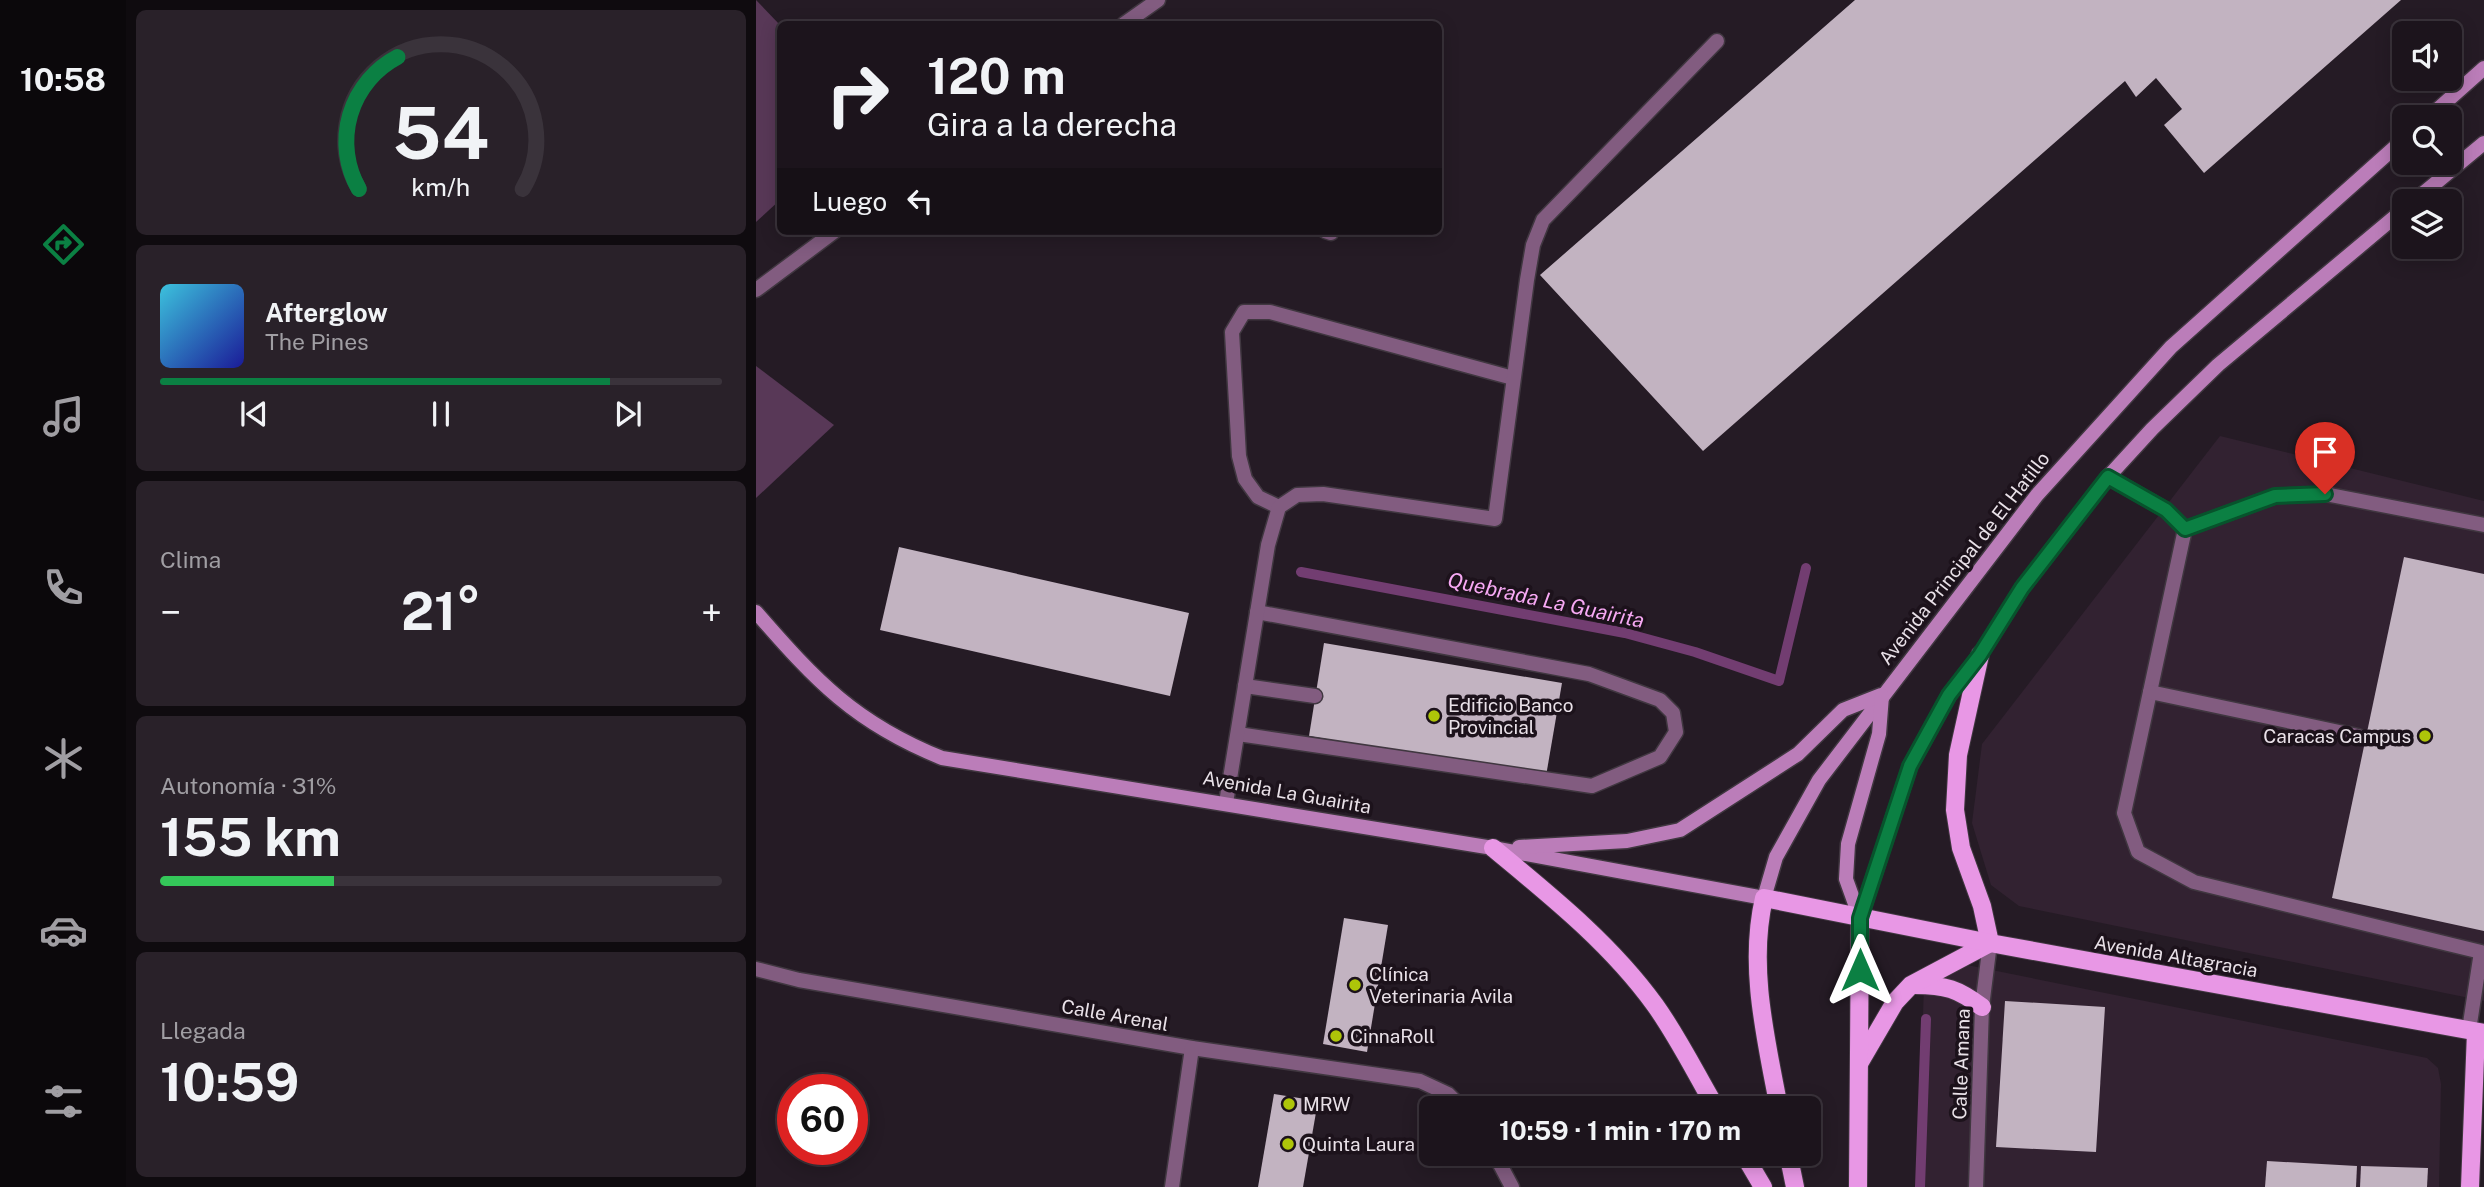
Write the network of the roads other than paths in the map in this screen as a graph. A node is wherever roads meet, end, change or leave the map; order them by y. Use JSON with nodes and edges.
{"nodes":[{"id":1,"x":1158,"y":0,"type":"edge"},
{"id":2,"x":1128,"y":21,"type":"edge"},
{"id":3,"x":1717,"y":41,"type":"dead end"},
{"id":4,"x":2484,"y":68,"type":"edge"},
{"id":5,"x":2442,"y":105,"type":"edge"},
{"id":6,"x":2484,"y":143,"type":"edge"},
{"id":7,"x":2392,"y":150,"type":"edge"},
{"id":8,"x":2428,"y":189,"type":"edge"},
{"id":9,"x":2392,"y":219,"type":"edge"},
{"id":10,"x":830,"y":235,"type":"edge"},
{"id":11,"x":756,"y":290,"type":"edge"},
{"id":12,"x":1513,"y":378,"type":"junction"},
{"id":13,"x":2108,"y":477,"type":"junction"},
{"id":14,"x":1279,"y":507,"type":"junction"},
{"id":15,"x":2484,"y":525,"type":"edge"},
{"id":16,"x":2185,"y":529,"type":"junction"},
{"id":17,"x":756,"y":612,"type":"edge"},
{"id":18,"x":1257,"y":612,"type":"junction"},
{"id":19,"x":1980,"y":655,"type":"junction"},
{"id":20,"x":1245,"y":686,"type":"junction"},
{"id":21,"x":2150,"y":692,"type":"junction"},
{"id":22,"x":1882,"y":694,"type":"junction"},
{"id":23,"x":1315,"y":696,"type":"dead end"},
{"id":24,"x":1238,"y":734,"type":"junction"},
{"id":25,"x":2358,"y":736,"type":"dead end"},
{"id":26,"x":1226,"y":803,"type":"junction"},
{"id":27,"x":1493,"y":848,"type":"junction"},
{"id":28,"x":1764,"y":898,"type":"junction"},
{"id":29,"x":1860,"y":918,"type":"junction"},
{"id":30,"x":1990,"y":943,"type":"junction"},
{"id":31,"x":756,"y":969,"type":"edge"},
{"id":32,"x":1911,"y":985,"type":"junction"},
{"id":33,"x":1982,"y":1007,"type":"junction"},
{"id":34,"x":2476,"y":1032,"type":"edge"},
{"id":35,"x":1192,"y":1048,"type":"junction"},
{"id":36,"x":1859,"y":1065,"type":"junction"},
{"id":37,"x":1450,"y":1096,"type":"edge"},
{"id":38,"x":1709,"y":1096,"type":"edge"},
{"id":39,"x":1777,"y":1096,"type":"edge"},
{"id":40,"x":1501,"y":1166,"type":"edge"},
{"id":41,"x":1751,"y":1166,"type":"edge"},
{"id":42,"x":1791,"y":1166,"type":"edge"},
{"id":43,"x":1172,"y":1187,"type":"edge"},
{"id":44,"x":1512,"y":1187,"type":"edge"},
{"id":45,"x":1763,"y":1187,"type":"edge"},
{"id":46,"x":1795,"y":1187,"type":"edge"},
{"id":47,"x":1857,"y":1187,"type":"edge"},
{"id":48,"x":1976,"y":1187,"type":"edge"},
{"id":49,"x":2470,"y":1187,"type":"edge"}],
"edges":[{"from":1,"to":2,"type":"street"},
{"from":3,"to":12,"type":"street"},
{"from":4,"to":5,"type":"main road"},
{"from":6,"to":8,"type":"main road"},
{"from":7,"to":22,"type":"main road","name":"Avenida Principal de El Hatillo"},
{"from":9,"to":13,"type":"main road"},
{"from":10,"to":11,"type":"street"},
{"from":12,"to":14,"type":"street"},
{"from":12,"to":14,"type":"street"},
{"from":13,"to":16,"type":"street"},
{"from":13,"to":19,"type":"main road"},
{"from":14,"to":18,"type":"street"},
{"from":15,"to":16,"type":"street"},
{"from":16,"to":21,"type":"street"},
{"from":17,"to":26,"type":"main road","name":"Avenida La Guairita"},
{"from":18,"to":20,"type":"street"},
{"from":18,"to":24,"type":"street"},
{"from":19,"to":29,"type":"main road"},
{"from":19,"to":30,"type":"main road"},
{"from":20,"to":23,"type":"street"},
{"from":20,"to":24,"type":"street"},
{"from":21,"to":25,"type":"street"},
{"from":21,"to":34,"type":"street"},
{"from":22,"to":27,"type":"main road"},
{"from":22,"to":28,"type":"main road","name":"Avenida Principal de El Hatillo"},
{"from":22,"to":29,"type":"main road"},
{"from":24,"to":26,"type":"street"},
{"from":26,"to":27,"type":"main road","name":"Avenida La Guairita"},
{"from":27,"to":28,"type":"main road","name":"Avenida La Guairita"},
{"from":27,"to":38,"type":"main road"},
{"from":28,"to":29,"type":"main road","name":"Avenida La Guairita"},
{"from":28,"to":39,"type":"main road","name":"Avenida Principal de El Hatillo"},
{"from":29,"to":30,"type":"main road","name":"Avenida Altagracia"},
{"from":29,"to":36,"type":"main road"},
{"from":30,"to":32,"type":"main road"},
{"from":30,"to":33,"type":"street","name":"Calle Amana"},
{"from":30,"to":34,"type":"main road","name":"Avenida Altagracia"},
{"from":31,"to":35,"type":"street","name":"Calle Arenal"},
{"from":32,"to":33,"type":"main road"},
{"from":32,"to":36,"type":"main road"},
{"from":33,"to":48,"type":"street","name":"Calle Amana"},
{"from":34,"to":49,"type":"main road"},
{"from":35,"to":37,"type":"street","name":"Calle Arenal"},
{"from":35,"to":43,"type":"street"},
{"from":36,"to":47,"type":"main road"},
{"from":40,"to":44,"type":"street"},
{"from":41,"to":45,"type":"main road"},
{"from":42,"to":46,"type":"main road"}]}
